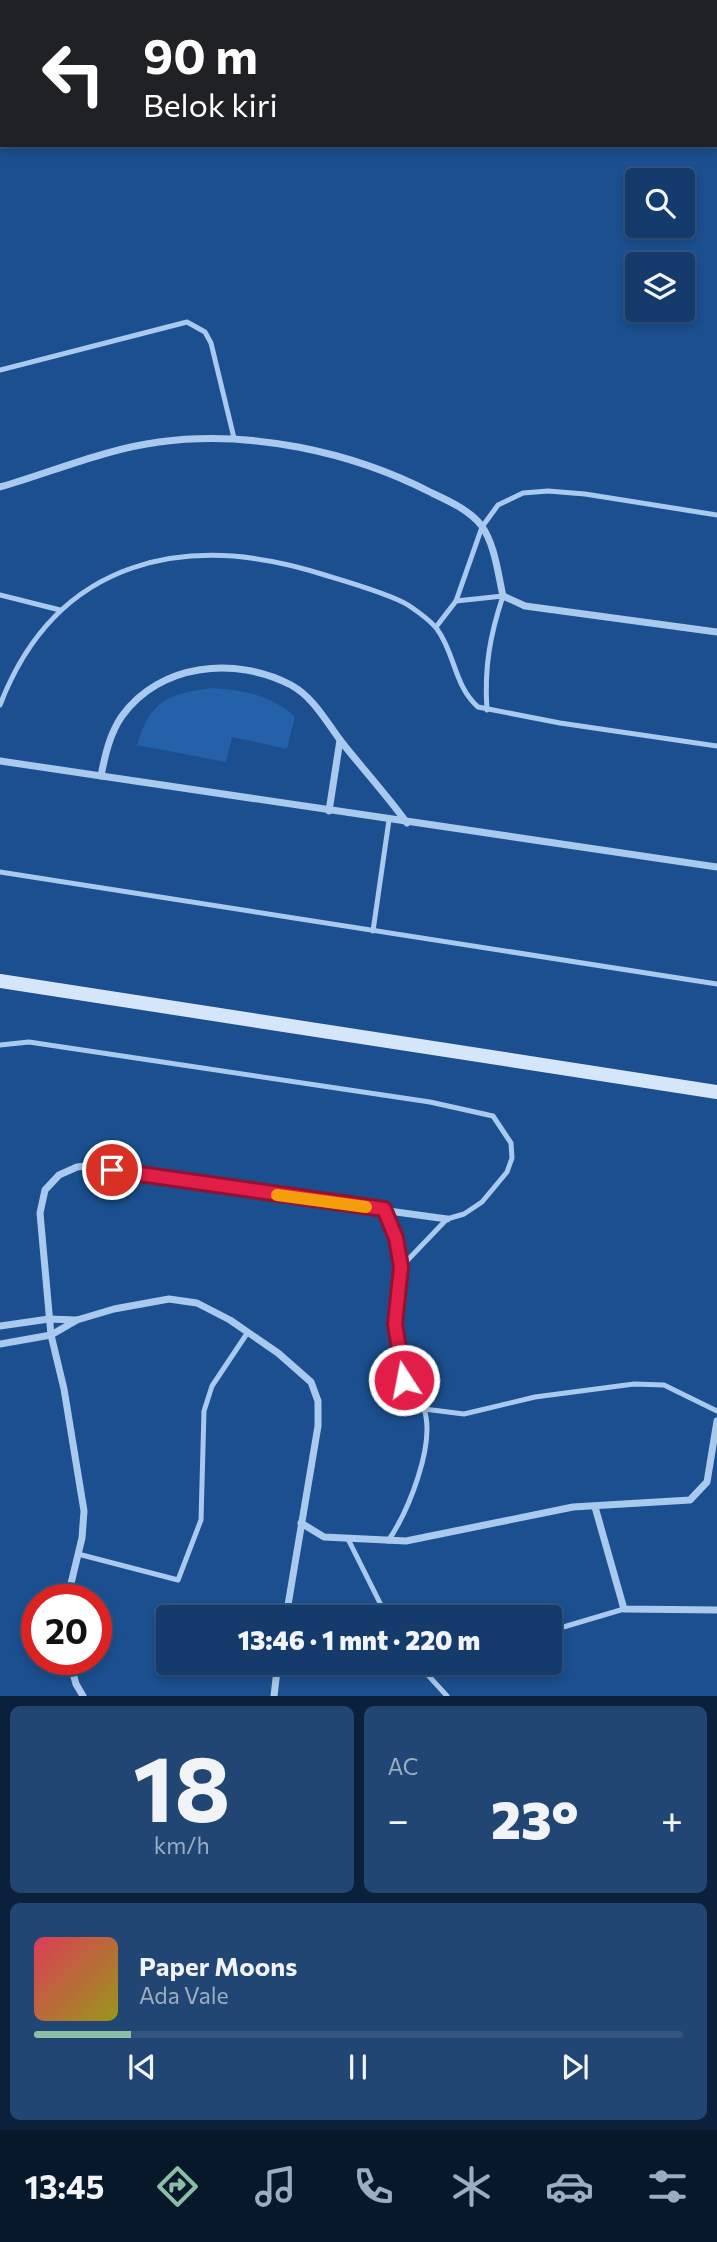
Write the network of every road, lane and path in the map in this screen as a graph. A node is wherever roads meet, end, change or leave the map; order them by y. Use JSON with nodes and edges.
{"nodes":[{"id":1,"x":0,"y":370,"type":"edge"},
{"id":2,"x":234,"y":439,"type":"junction"},
{"id":3,"x":0,"y":487,"type":"edge"},
{"id":4,"x":717,"y":515,"type":"edge"},
{"id":5,"x":482,"y":527,"type":"junction"},
{"id":6,"x":0,"y":595,"type":"edge"},
{"id":7,"x":503,"y":596,"type":"junction"},
{"id":8,"x":456,"y":601,"type":"junction"},
{"id":9,"x":60,"y":610,"type":"junction"},
{"id":10,"x":436,"y":627,"type":"junction"},
{"id":11,"x":717,"y":632,"type":"edge"},
{"id":12,"x":0,"y":705,"type":"edge"},
{"id":13,"x":487,"y":710,"type":"junction"},
{"id":14,"x":340,"y":740,"type":"junction"},
{"id":15,"x":717,"y":746,"type":"edge"},
{"id":16,"x":0,"y":761,"type":"edge"},
{"id":17,"x":100,"y":776,"type":"junction"},
{"id":18,"x":329,"y":811,"type":"junction"},
{"id":19,"x":389,"y":820,"type":"junction"},
{"id":20,"x":407,"y":823,"type":"junction"},
{"id":21,"x":717,"y":867,"type":"edge"},
{"id":22,"x":0,"y":873,"type":"edge"},
{"id":23,"x":373,"y":931,"type":"junction"},
{"id":24,"x":0,"y":981,"type":"edge"},
{"id":25,"x":717,"y":984,"type":"edge"},
{"id":26,"x":0,"y":1045,"type":"edge"},
{"id":27,"x":717,"y":1092,"type":"edge"},
{"id":28,"x":384,"y":1209,"type":"junction"},
{"id":29,"x":447,"y":1219,"type":"junction"},
{"id":30,"x":401,"y":1267,"type":"junction"},
{"id":31,"x":50,"y":1319,"type":"junction"},
{"id":32,"x":77,"y":1320,"type":"junction"},
{"id":33,"x":0,"y":1326,"type":"edge"},
{"id":34,"x":248,"y":1332,"type":"junction"},
{"id":35,"x":51,"y":1335,"type":"junction"},
{"id":36,"x":0,"y":1344,"type":"edge"},
{"id":37,"x":424,"y":1409,"type":"junction"},
{"id":38,"x":717,"y":1411,"type":"edge"},
{"id":39,"x":717,"y":1421,"type":"edge"},
{"id":40,"x":595,"y":1507,"type":"junction"},
{"id":41,"x":302,"y":1523,"type":"junction"},
{"id":42,"x":348,"y":1539,"type":"junction"},
{"id":43,"x":388,"y":1541,"type":"junction"},
{"id":44,"x":78,"y":1555,"type":"junction"},
{"id":45,"x":71,"y":1584,"type":"edge"},
{"id":46,"x":288,"y":1605,"type":"edge"},
{"id":47,"x":381,"y":1605,"type":"edge"},
{"id":48,"x":624,"y":1609,"type":"junction"},
{"id":49,"x":717,"y":1611,"type":"edge"},
{"id":50,"x":562,"y":1627,"type":"edge"},
{"id":51,"x":73,"y":1675,"type":"edge"},
{"id":52,"x":276,"y":1675,"type":"edge"},
{"id":53,"x":428,"y":1675,"type":"edge"},
{"id":54,"x":83,"y":1696,"type":"edge"},
{"id":55,"x":274,"y":1696,"type":"edge"},
{"id":56,"x":447,"y":1696,"type":"edge"}],
"edges":[{"from":1,"to":2,"type":"lane"},
{"from":2,"to":3,"type":"street"},
{"from":2,"to":5,"type":"street"},
{"from":4,"to":5,"type":"lane"},
{"from":5,"to":7,"type":"street"},
{"from":5,"to":8,"type":"lane"},
{"from":6,"to":9,"type":"lane"},
{"from":7,"to":8,"type":"lane"},
{"from":7,"to":11,"type":"street"},
{"from":7,"to":13,"type":"lane"},
{"from":8,"to":10,"type":"lane"},
{"from":9,"to":10,"type":"lane"},
{"from":9,"to":12,"type":"lane"},
{"from":10,"to":13,"type":"lane"},
{"from":13,"to":15,"type":"lane"},
{"from":14,"to":17,"type":"street"},
{"from":14,"to":18,"type":"street"},
{"from":14,"to":20,"type":"street"},
{"from":16,"to":17,"type":"street"},
{"from":17,"to":18,"type":"street"},
{"from":18,"to":19,"type":"street"},
{"from":19,"to":20,"type":"street"},
{"from":19,"to":23,"type":"lane"},
{"from":20,"to":21,"type":"street"},
{"from":22,"to":23,"type":"lane"},
{"from":23,"to":25,"type":"lane"},
{"from":24,"to":27,"type":"street"},
{"from":26,"to":29,"type":"lane"},
{"from":28,"to":29,"type":"street"},
{"from":28,"to":30,"type":"lane"},
{"from":28,"to":31,"type":"street"},
{"from":29,"to":30,"type":"lane"},
{"from":30,"to":37,"type":"lane"},
{"from":31,"to":32,"type":"street"},
{"from":31,"to":33,"type":"street"},
{"from":31,"to":35,"type":"street"},
{"from":32,"to":34,"type":"street"},
{"from":32,"to":35,"type":"street"},
{"from":34,"to":41,"type":"street"},
{"from":34,"to":44,"type":"lane"},
{"from":35,"to":36,"type":"street"},
{"from":35,"to":44,"type":"street"},
{"from":37,"to":38,"type":"lane"},
{"from":37,"to":43,"type":"lane"},
{"from":39,"to":40,"type":"street"},
{"from":40,"to":43,"type":"street"},
{"from":40,"to":48,"type":"street"},
{"from":41,"to":42,"type":"street"},
{"from":41,"to":46,"type":"street"},
{"from":42,"to":43,"type":"street"},
{"from":42,"to":47,"type":"lane"},
{"from":44,"to":45,"type":"street"},
{"from":48,"to":49,"type":"street"},
{"from":48,"to":50,"type":"lane"},
{"from":51,"to":54,"type":"street"},
{"from":52,"to":55,"type":"street"},
{"from":53,"to":56,"type":"lane"}]}
